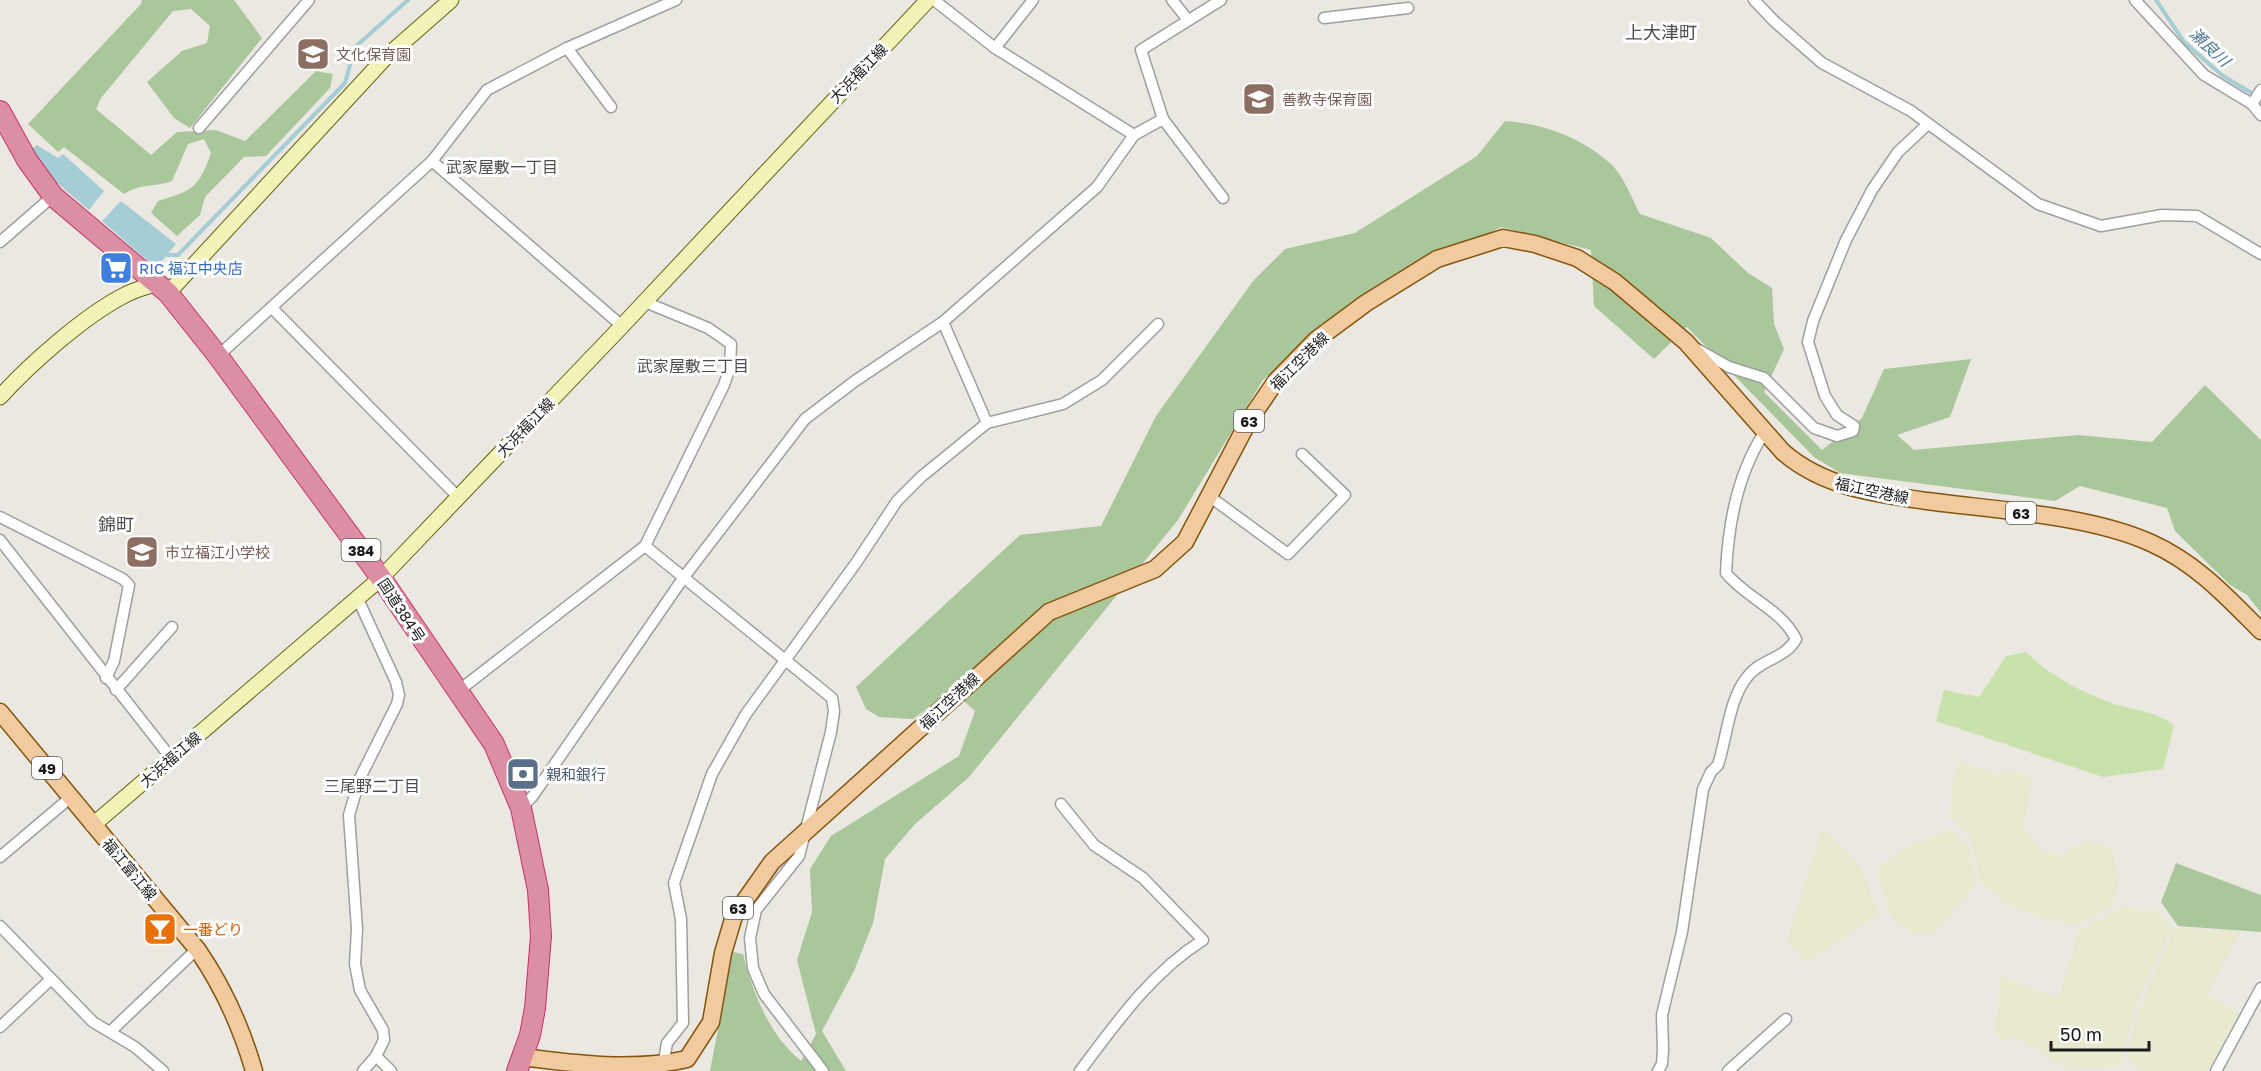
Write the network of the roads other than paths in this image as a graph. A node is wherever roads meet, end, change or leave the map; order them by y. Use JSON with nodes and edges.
{"nodes":[{"id":1,"x":309,"y":0,"type":"edge"},
{"id":2,"x":451,"y":0,"type":"edge"},
{"id":3,"x":676,"y":0,"type":"edge"},
{"id":4,"x":928,"y":0,"type":"edge"},
{"id":5,"x":934,"y":0,"type":"edge"},
{"id":6,"x":1033,"y":0,"type":"edge"},
{"id":7,"x":1172,"y":0,"type":"edge"},
{"id":8,"x":1221,"y":0,"type":"edge"},
{"id":9,"x":1754,"y":0,"type":"edge"},
{"id":10,"x":2135,"y":0,"type":"edge"},
{"id":11,"x":1408,"y":8,"type":"dead end"},
{"id":12,"x":1324,"y":18,"type":"dead end"},
{"id":13,"x":1188,"y":20,"type":"junction"},
{"id":14,"x":567,"y":48,"type":"junction"},
{"id":15,"x":995,"y":48,"type":"junction"},
{"id":16,"x":2261,"y":90,"type":"edge"},
{"id":17,"x":2252,"y":104,"type":"junction"},
{"id":18,"x":611,"y":107,"type":"dead end"},
{"id":19,"x":0,"y":111,"type":"edge"},
{"id":20,"x":2261,"y":115,"type":"edge"},
{"id":21,"x":1163,"y":119,"type":"junction"},
{"id":22,"x":1928,"y":124,"type":"junction"},
{"id":23,"x":199,"y":128,"type":"dead end"},
{"id":24,"x":1134,"y":135,"type":"junction"},
{"id":25,"x":432,"y":161,"type":"junction"},
{"id":26,"x":53,"y":196,"type":"junction"},
{"id":27,"x":1223,"y":198,"type":"dead end"},
{"id":28,"x":0,"y":241,"type":"edge"},
{"id":29,"x":2261,"y":254,"type":"edge"},
{"id":30,"x":163,"y":288,"type":"junction"},
{"id":31,"x":645,"y":302,"type":"junction"},
{"id":32,"x":272,"y":308,"type":"junction"},
{"id":33,"x":943,"y":322,"type":"junction"},
{"id":34,"x":1158,"y":324,"type":"dead end"},
{"id":35,"x":622,"y":326,"type":"junction"},
{"id":36,"x":1686,"y":342,"type":"junction"},
{"id":37,"x":218,"y":356,"type":"junction"},
{"id":38,"x":1,"y":393,"type":"edge"},
{"id":39,"x":987,"y":423,"type":"junction"},
{"id":40,"x":1764,"y":433,"type":"junction"},
{"id":41,"x":1302,"y":454,"type":"dead end"},
{"id":42,"x":1209,"y":496,"type":"junction"},
{"id":43,"x":458,"y":497,"type":"junction"},
{"id":44,"x":0,"y":517,"type":"edge"},
{"id":45,"x":0,"y":540,"type":"edge"},
{"id":46,"x":645,"y":546,"type":"junction"},
{"id":47,"x":684,"y":577,"type":"junction"},
{"id":48,"x":381,"y":578,"type":"junction"},
{"id":49,"x":357,"y":597,"type":"junction"},
{"id":50,"x":172,"y":627,"type":"dead end"},
{"id":51,"x":2261,"y":631,"type":"edge"},
{"id":52,"x":785,"y":659,"type":"junction"},
{"id":53,"x":106,"y":678,"type":"junction"},
{"id":54,"x":116,"y":690,"type":"junction"},
{"id":55,"x":457,"y":692,"type":"junction"},
{"id":56,"x":0,"y":712,"type":"edge"},
{"id":57,"x":171,"y":758,"type":"junction"},
{"id":58,"x":71,"y":797,"type":"junction"},
{"id":59,"x":1061,"y":804,"type":"dead end"},
{"id":60,"x":521,"y":808,"type":"junction"},
{"id":61,"x":93,"y":825,"type":"junction"},
{"id":62,"x":804,"y":832,"type":"junction"},
{"id":63,"x":0,"y":857,"type":"edge"},
{"id":64,"x":0,"y":926,"type":"edge"},
{"id":65,"x":197,"y":949,"type":"junction"},
{"id":66,"x":50,"y":980,"type":"junction"},
{"id":67,"x":2261,"y":988,"type":"edge"},
{"id":68,"x":1786,"y":1018,"type":"dead end"},
{"id":69,"x":0,"y":1027,"type":"edge"},
{"id":70,"x":111,"y":1032,"type":"junction"},
{"id":71,"x":376,"y":1056,"type":"junction"},
{"id":72,"x":519,"y":1064,"type":"edge"},
{"id":73,"x":663,"y":1069,"type":"edge"},
{"id":74,"x":1663,"y":1069,"type":"edge"},
{"id":75,"x":163,"y":1071,"type":"edge"},
{"id":76,"x":254,"y":1071,"type":"edge"},
{"id":77,"x":363,"y":1071,"type":"edge"},
{"id":78,"x":391,"y":1071,"type":"edge"},
{"id":79,"x":823,"y":1071,"type":"edge"},
{"id":80,"x":1080,"y":1071,"type":"edge"},
{"id":81,"x":1728,"y":1071,"type":"edge"},
{"id":82,"x":2216,"y":1071,"type":"edge"}],
"edges":[{"from":1,"to":23,"type":"street"},
{"from":2,"to":30,"type":"main road"},
{"from":3,"to":14,"type":"street"},
{"from":4,"to":31,"type":"main road","name":"大浜福江線"},
{"from":5,"to":15,"type":"street"},
{"from":6,"to":15,"type":"street"},
{"from":7,"to":13,"type":"street"},
{"from":8,"to":13,"type":"street"},
{"from":9,"to":22,"type":"street"},
{"from":10,"to":17,"type":"street"},
{"from":11,"to":12,"type":"street"},
{"from":13,"to":21,"type":"street"},
{"from":14,"to":18,"type":"street"},
{"from":14,"to":25,"type":"street"},
{"from":15,"to":24,"type":"street"},
{"from":16,"to":17,"type":"street"},
{"from":17,"to":20,"type":"street"},
{"from":19,"to":26,"type":"highway","name":"国道384号","number":"384"},
{"from":21,"to":24,"type":"street"},
{"from":21,"to":27,"type":"street"},
{"from":22,"to":29,"type":"street"},
{"from":22,"to":36,"type":"street"},
{"from":24,"to":33,"type":"street"},
{"from":25,"to":32,"type":"street"},
{"from":25,"to":35,"type":"street"},
{"from":26,"to":28,"type":"street"},
{"from":26,"to":30,"type":"highway","name":"国道384号","number":"384"},
{"from":30,"to":37,"type":"highway","name":"国道384号","number":"384"},
{"from":30,"to":38,"type":"main road"},
{"from":31,"to":35,"type":"main road","name":"大浜福江線"},
{"from":31,"to":46,"type":"street"},
{"from":32,"to":37,"type":"street"},
{"from":32,"to":43,"type":"street"},
{"from":33,"to":39,"type":"street"},
{"from":33,"to":47,"type":"street"},
{"from":34,"to":39,"type":"street"},
{"from":35,"to":43,"type":"main road","name":"大浜福江線"},
{"from":36,"to":40,"type":"main road","name":"福江空港線","number":"63"},
{"from":36,"to":42,"type":"main road","name":"福江空港線","number":"63"},
{"from":37,"to":48,"type":"highway","name":"国道384号","number":"384"},
{"from":39,"to":52,"type":"street"},
{"from":40,"to":51,"type":"main road","name":"福江空港線","number":"63"},
{"from":40,"to":74,"type":"street"},
{"from":41,"to":42,"type":"street"},
{"from":42,"to":62,"type":"main road","name":"福江空港線","number":"63"},
{"from":43,"to":48,"type":"main road","name":"大浜福江線"},
{"from":44,"to":53,"type":"street"},
{"from":45,"to":53,"type":"street"},
{"from":46,"to":47,"type":"street"},
{"from":46,"to":55,"type":"street"},
{"from":47,"to":52,"type":"street"},
{"from":47,"to":60,"type":"street"},
{"from":48,"to":49,"type":"main road","name":"大浜福江線"},
{"from":48,"to":55,"type":"highway","name":"国道384号","number":"384"},
{"from":49,"to":57,"type":"main road","name":"大浜福江線"},
{"from":49,"to":71,"type":"street"},
{"from":50,"to":54,"type":"street"},
{"from":52,"to":62,"type":"street"},
{"from":52,"to":73,"type":"street"},
{"from":53,"to":54,"type":"street"},
{"from":54,"to":57,"type":"street"},
{"from":55,"to":60,"type":"highway","name":"国道384号","number":"384"},
{"from":56,"to":58,"type":"main road","name":"福江富江線","number":"49"},
{"from":57,"to":61,"type":"main road","name":"大浜福江線"},
{"from":58,"to":61,"type":"main road","name":"福江富江線","number":"49"},
{"from":58,"to":63,"type":"street"},
{"from":59,"to":80,"type":"street"},
{"from":60,"to":72,"type":"highway","name":"国道384号","number":"384"},
{"from":61,"to":65,"type":"main road","name":"福江富江線","number":"49"},
{"from":62,"to":73,"type":"main road","name":"福江空港線","number":"63"},
{"from":62,"to":79,"type":"street"},
{"from":64,"to":66,"type":"street"},
{"from":65,"to":70,"type":"street"},
{"from":65,"to":76,"type":"main road","name":"福江富江線","number":"49"},
{"from":66,"to":69,"type":"street"},
{"from":66,"to":70,"type":"street"},
{"from":67,"to":82,"type":"street"},
{"from":68,"to":81,"type":"street"},
{"from":70,"to":75,"type":"street"},
{"from":71,"to":77,"type":"street"},
{"from":71,"to":78,"type":"street"},
{"from":72,"to":73,"type":"main road","name":"福江空港線","number":"63"}]}
